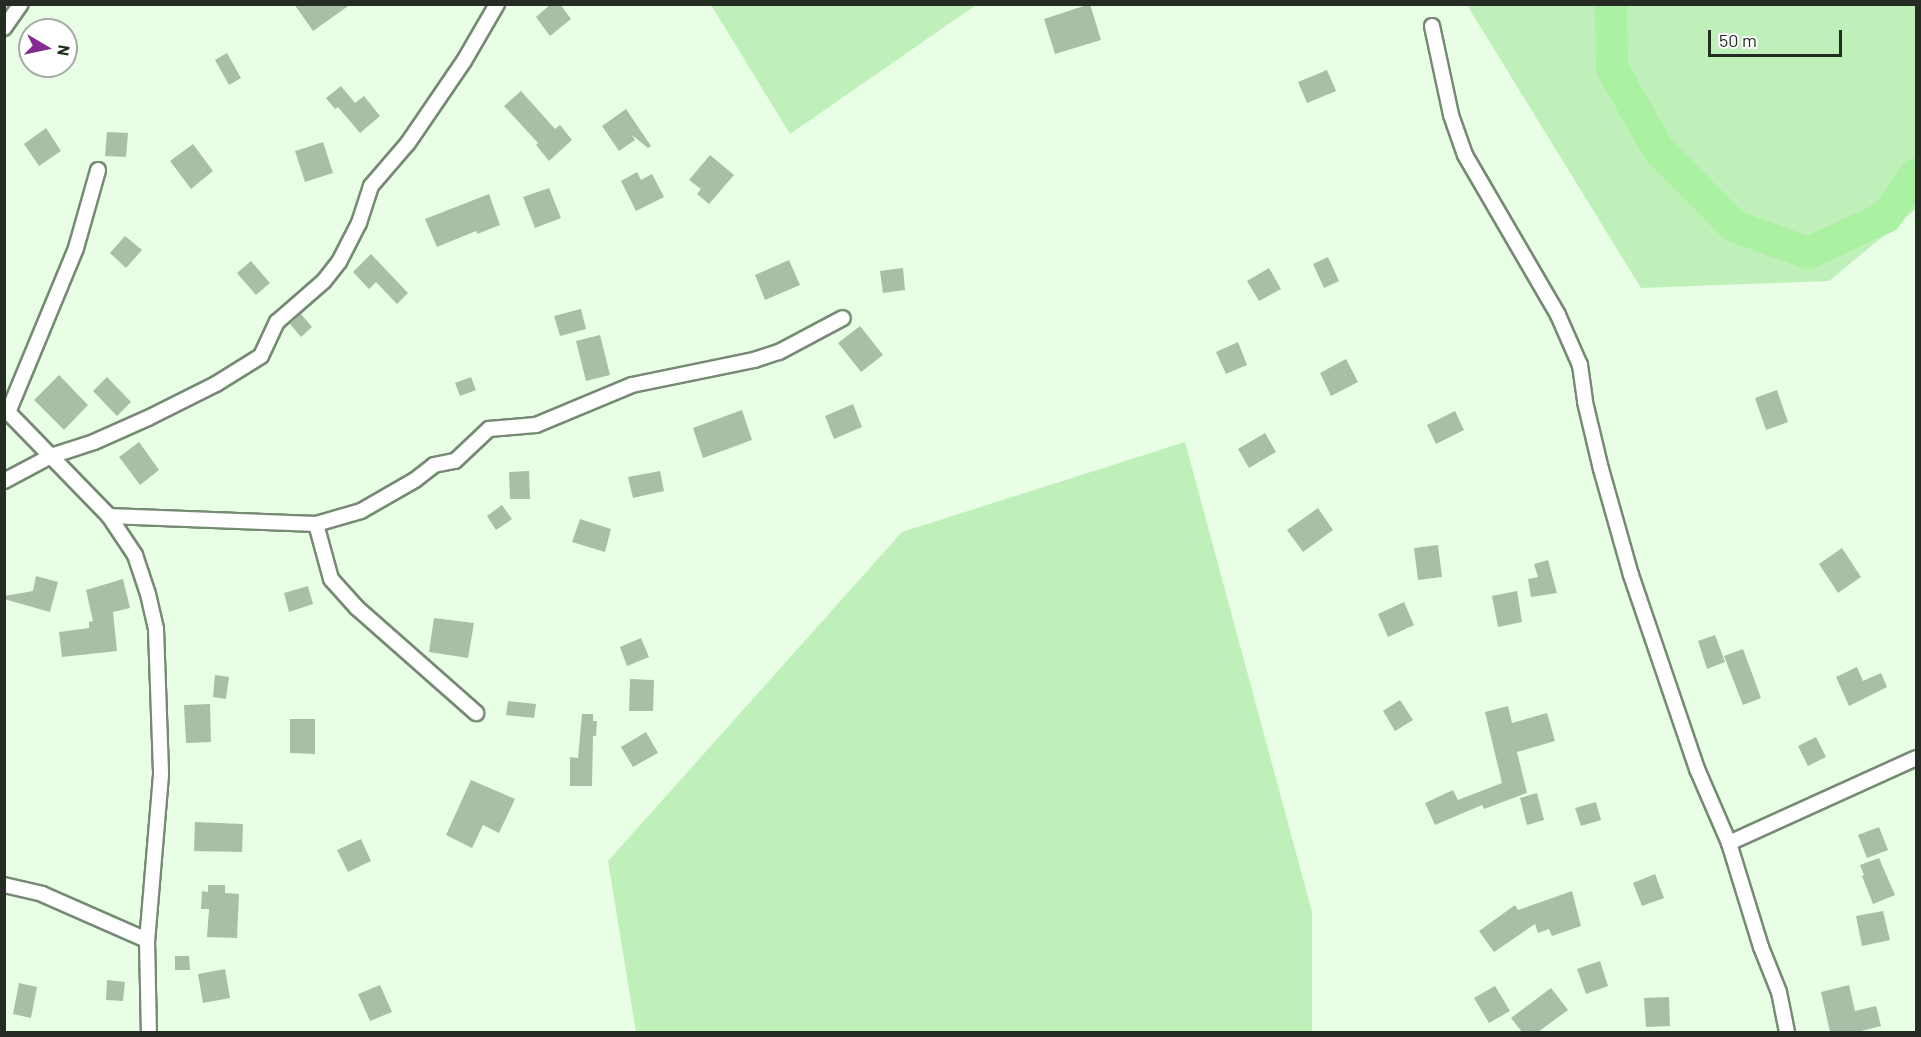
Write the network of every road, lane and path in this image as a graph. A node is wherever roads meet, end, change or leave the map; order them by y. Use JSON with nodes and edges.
{"nodes":[{"id":1,"x":21,"y":4,"type":"edge"},
{"id":2,"x":497,"y":4,"type":"edge"},
{"id":3,"x":1432,"y":26,"type":"dead end"},
{"id":4,"x":4,"y":28,"type":"edge"},
{"id":5,"x":98,"y":170,"type":"dead end"},
{"id":6,"x":843,"y":318,"type":"dead end"},
{"id":7,"x":7,"y":409,"type":"edge"},
{"id":8,"x":51,"y":456,"type":"junction"},
{"id":9,"x":4,"y":481,"type":"edge"},
{"id":10,"x":109,"y":516,"type":"junction"},
{"id":11,"x":316,"y":524,"type":"junction"},
{"id":12,"x":476,"y":713,"type":"dead end"},
{"id":13,"x":1917,"y":758,"type":"edge"},
{"id":14,"x":1729,"y":843,"type":"junction"},
{"id":15,"x":4,"y":885,"type":"edge"},
{"id":16,"x":147,"y":940,"type":"junction"},
{"id":17,"x":148,"y":1032,"type":"edge"},
{"id":18,"x":1787,"y":1032,"type":"edge"}],
"edges":[{"from":1,"to":4,"type":"street"},
{"from":2,"to":8,"type":"street"},
{"from":3,"to":14,"type":"street"},
{"from":5,"to":7,"type":"street"},
{"from":6,"to":11,"type":"street"},
{"from":7,"to":8,"type":"street"},
{"from":8,"to":9,"type":"street"},
{"from":8,"to":10,"type":"street"},
{"from":10,"to":11,"type":"street"},
{"from":10,"to":16,"type":"street"},
{"from":11,"to":12,"type":"street"},
{"from":13,"to":14,"type":"street"},
{"from":14,"to":18,"type":"street"},
{"from":15,"to":16,"type":"street"},
{"from":16,"to":17,"type":"street"}]}
